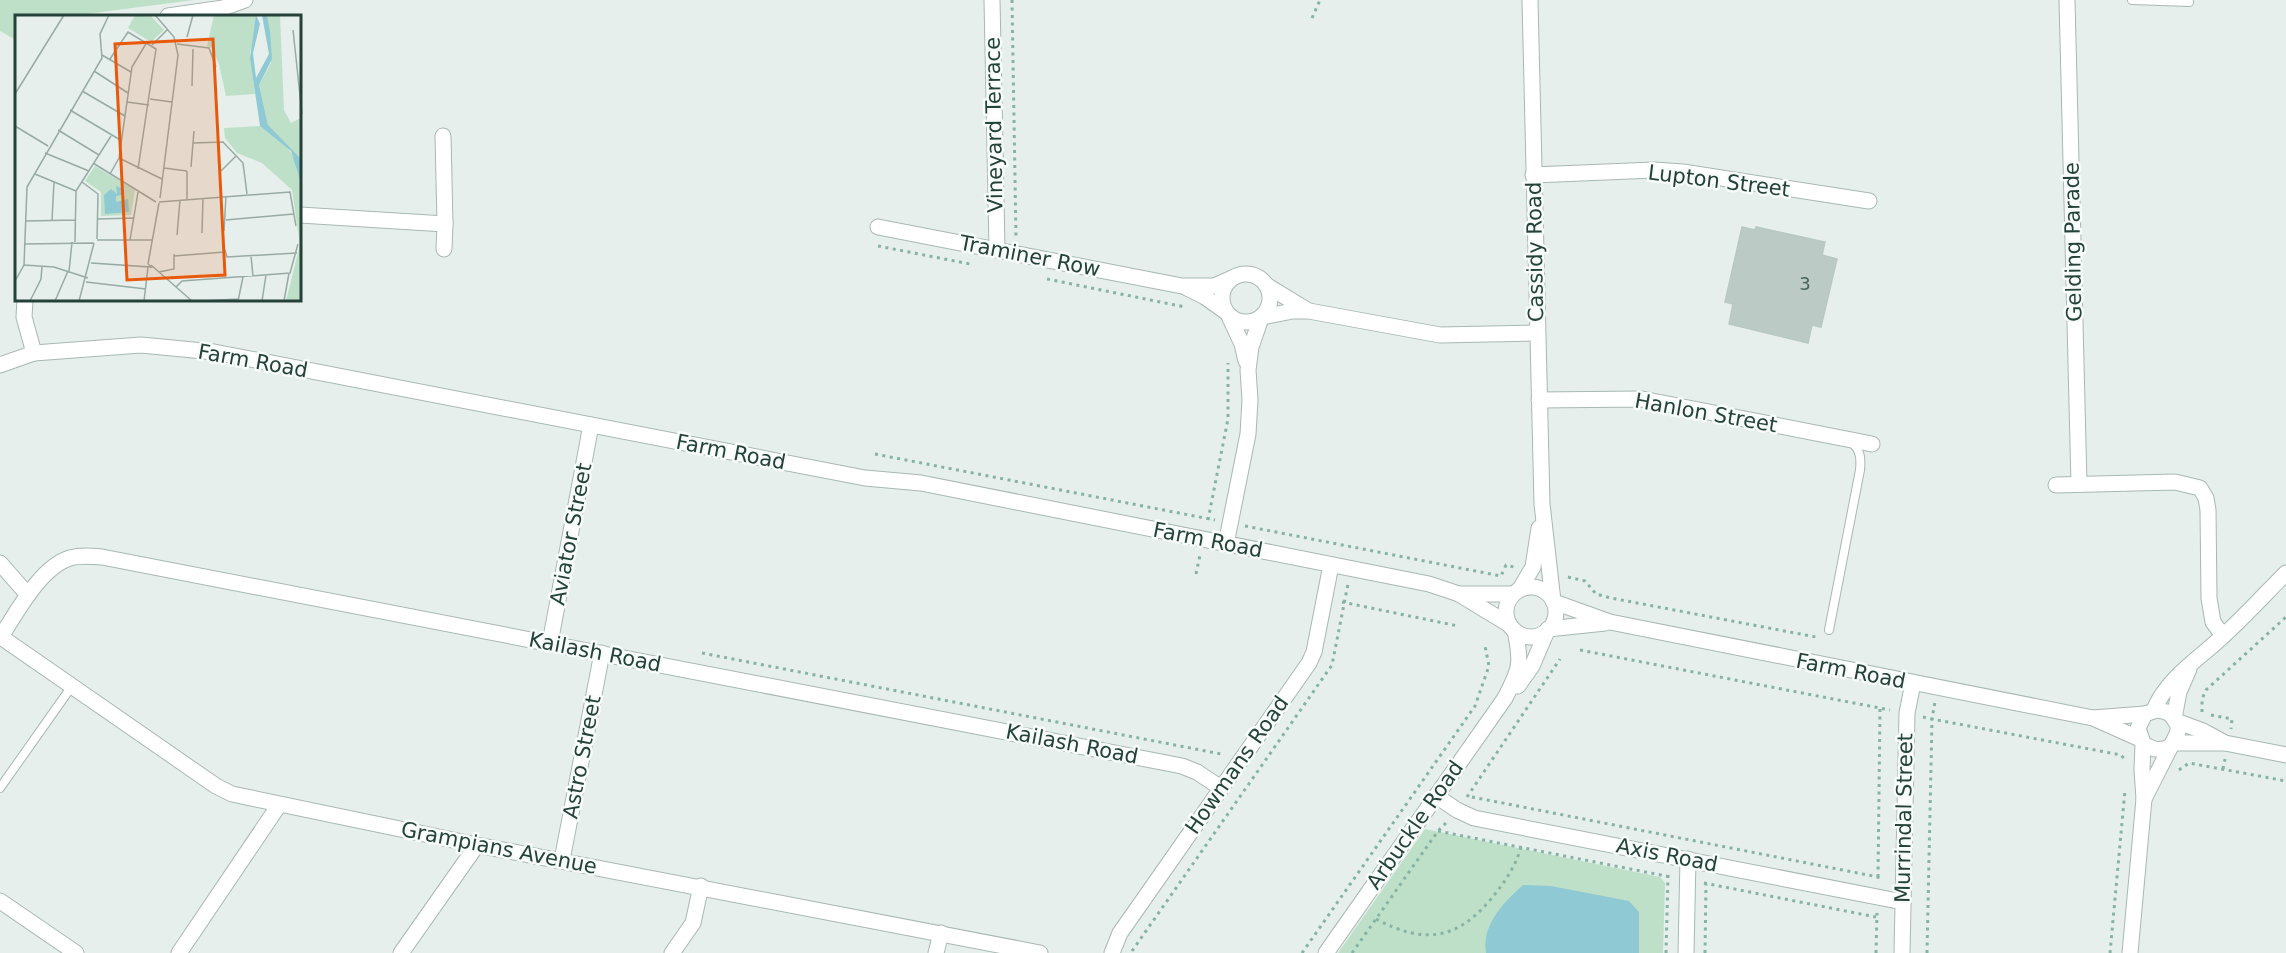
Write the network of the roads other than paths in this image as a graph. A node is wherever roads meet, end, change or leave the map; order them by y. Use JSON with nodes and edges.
{"nodes":[{"id":1,"x":245,"y":0,"type":"edge"},
{"id":2,"x":992,"y":0,"type":"edge"},
{"id":3,"x":1530,"y":0,"type":"edge"},
{"id":4,"x":2067,"y":0,"type":"edge"},
{"id":5,"x":2132,"y":0,"type":"edge"},
{"id":6,"x":2189,"y":2,"type":"dead end"},
{"id":7,"x":175,"y":15,"type":"edge"},
{"id":8,"x":443,"y":136,"type":"dead end"},
{"id":9,"x":1533,"y":175,"type":"junction"},
{"id":10,"x":1869,"y":201,"type":"dead end"},
{"id":11,"x":302,"y":215,"type":"edge"},
{"id":12,"x":446,"y":224,"type":"junction"},
{"id":13,"x":878,"y":227,"type":"dead end"},
{"id":14,"x":444,"y":249,"type":"dead end"},
{"id":15,"x":997,"y":249,"type":"junction"},
{"id":16,"x":1232,"y":278,"type":"junction"},
{"id":17,"x":1266,"y":285,"type":"junction"},
{"id":18,"x":1182,"y":286,"type":"junction"},
{"id":19,"x":25,"y":302,"type":"edge"},
{"id":20,"x":1310,"y":311,"type":"junction"},
{"id":21,"x":1227,"y":314,"type":"junction"},
{"id":22,"x":1261,"y":317,"type":"junction"},
{"id":23,"x":1536,"y":333,"type":"junction"},
{"id":24,"x":34,"y":353,"type":"junction"},
{"id":25,"x":0,"y":365,"type":"edge"},
{"id":26,"x":1248,"y":370,"type":"junction"},
{"id":27,"x":1539,"y":400,"type":"junction"},
{"id":28,"x":591,"y":425,"type":"junction"},
{"id":29,"x":1847,"y":439,"type":"junction"},
{"id":30,"x":1872,"y":444,"type":"dead end"},
{"id":31,"x":2079,"y":484,"type":"junction"},
{"id":32,"x":2056,"y":485,"type":"dead end"},
{"id":33,"x":1542,"y":504,"type":"junction"},
{"id":34,"x":1226,"y":543,"type":"junction"},
{"id":35,"x":0,"y":564,"type":"edge"},
{"id":36,"x":1331,"y":565,"type":"junction"},
{"id":37,"x":2286,"y":573,"type":"edge"},
{"id":38,"x":1517,"y":592,"type":"junction"},
{"id":39,"x":1459,"y":594,"type":"junction"},
{"id":40,"x":28,"y":595,"type":"junction"},
{"id":41,"x":1553,"y":602,"type":"junction"},
{"id":42,"x":1610,"y":622,"type":"junction"},
{"id":43,"x":1513,"y":628,"type":"junction"},
{"id":44,"x":1548,"y":630,"type":"junction"},
{"id":45,"x":1829,"y":630,"type":"dead end"},
{"id":46,"x":2223,"y":636,"type":"junction"},
{"id":47,"x":0,"y":638,"type":"edge"},
{"id":48,"x":550,"y":643,"type":"junction"},
{"id":49,"x":602,"y":653,"type":"junction"},
{"id":50,"x":2190,"y":666,"type":"junction"},
{"id":51,"x":1913,"y":683,"type":"junction"},
{"id":52,"x":72,"y":686,"type":"junction"},
{"id":53,"x":1504,"y":698,"type":"junction"},
{"id":54,"x":2150,"y":712,"type":"junction"},
{"id":55,"x":2093,"y":718,"type":"junction"},
{"id":56,"x":2175,"y":720,"type":"junction"},
{"id":57,"x":2141,"y":741,"type":"junction"},
{"id":58,"x":2227,"y":743,"type":"junction"},
{"id":59,"x":2172,"y":744,"type":"junction"},
{"id":60,"x":2286,"y":754,"type":"edge"},
{"id":61,"x":1221,"y":788,"type":"junction"},
{"id":62,"x":0,"y":789,"type":"edge"},
{"id":63,"x":1436,"y":796,"type":"junction"},
{"id":64,"x":2144,"y":799,"type":"junction"},
{"id":65,"x":279,"y":805,"type":"junction"},
{"id":66,"x":477,"y":845,"type":"junction"},
{"id":67,"x":1688,"y":859,"type":"junction"},
{"id":68,"x":562,"y":860,"type":"junction"},
{"id":69,"x":701,"y":886,"type":"junction"},
{"id":70,"x":0,"y":901,"type":"edge"},
{"id":71,"x":1903,"y":902,"type":"junction"},
{"id":72,"x":941,"y":933,"type":"junction"},
{"id":73,"x":75,"y":953,"type":"edge"},
{"id":74,"x":179,"y":953,"type":"edge"},
{"id":75,"x":401,"y":953,"type":"edge"},
{"id":76,"x":672,"y":953,"type":"edge"},
{"id":77,"x":936,"y":953,"type":"edge"},
{"id":78,"x":1040,"y":953,"type":"edge"},
{"id":79,"x":1112,"y":953,"type":"edge"},
{"id":80,"x":1326,"y":953,"type":"edge"},
{"id":81,"x":1686,"y":953,"type":"edge"},
{"id":82,"x":1902,"y":953,"type":"edge"},
{"id":83,"x":2130,"y":953,"type":"edge"}],
"edges":[{"from":1,"to":7,"type":"street"},
{"from":2,"to":15,"type":"street","name":"Vineyard Terrace"},
{"from":3,"to":9,"type":"street","name":"Cassidy Road"},
{"from":4,"to":31,"type":"street","name":"Gelding Parade"},
{"from":5,"to":6,"type":"lane"},
{"from":8,"to":12,"type":"street"},
{"from":9,"to":10,"type":"street","name":"Lupton Street"},
{"from":9,"to":23,"type":"street","name":"Cassidy Road"},
{"from":11,"to":12,"type":"street"},
{"from":12,"to":14,"type":"street"},
{"from":13,"to":15,"type":"street","name":"Traminer Row"},
{"from":15,"to":18,"type":"street","name":"Traminer Row"},
{"from":16,"to":17,"type":"street"},
{"from":16,"to":18,"type":"street","name":"Traminer Row"},
{"from":16,"to":21,"type":"street"},
{"from":17,"to":20,"type":"street"},
{"from":17,"to":22,"type":"street"},
{"from":18,"to":21,"type":"street","name":"Traminer Row"},
{"from":19,"to":24,"type":"street"},
{"from":20,"to":22,"type":"street"},
{"from":20,"to":23,"type":"street"},
{"from":21,"to":22,"type":"street"},
{"from":21,"to":26,"type":"street"},
{"from":22,"to":26,"type":"street"},
{"from":23,"to":27,"type":"street","name":"Cassidy Road"},
{"from":24,"to":25,"type":"street","name":"Farm Road"},
{"from":24,"to":28,"type":"street","name":"Farm Road"},
{"from":26,"to":34,"type":"street"},
{"from":27,"to":29,"type":"street","name":"Hanlon Street"},
{"from":27,"to":33,"type":"street","name":"Cassidy Road"},
{"from":28,"to":34,"type":"street","name":"Farm Road"},
{"from":28,"to":48,"type":"street","name":"Aviator Street"},
{"from":29,"to":30,"type":"street","name":"Hanlon Street"},
{"from":29,"to":45,"type":"lane"},
{"from":31,"to":32,"type":"street"},
{"from":31,"to":46,"type":"street"},
{"from":33,"to":38,"type":"street","name":"Cassidy Road"},
{"from":33,"to":41,"type":"street","name":"Cassidy Road"},
{"from":34,"to":36,"type":"street","name":"Farm Road"},
{"from":35,"to":40,"type":"street"},
{"from":36,"to":39,"type":"street","name":"Farm Road"},
{"from":36,"to":61,"type":"street","name":"Howmans Road"},
{"from":37,"to":46,"type":"street"},
{"from":38,"to":39,"type":"street","name":"Farm Road"},
{"from":38,"to":41,"type":"street"},
{"from":38,"to":43,"type":"street"},
{"from":39,"to":43,"type":"street","name":"Farm Road"},
{"from":40,"to":47,"type":"street","name":"Kailash Road"},
{"from":40,"to":48,"type":"street","name":"Kailash Road"},
{"from":41,"to":42,"type":"street","name":"Farm Road"},
{"from":41,"to":44,"type":"street"},
{"from":42,"to":44,"type":"street","name":"Farm Road"},
{"from":42,"to":51,"type":"street","name":"Farm Road"},
{"from":43,"to":44,"type":"street"},
{"from":43,"to":53,"type":"street","name":"Arbuckle Road"},
{"from":44,"to":53,"type":"street","name":"Arbuckle Road"},
{"from":46,"to":50,"type":"street"},
{"from":47,"to":52,"type":"street","name":"Grampians Avenue"},
{"from":48,"to":49,"type":"street","name":"Kailash Road"},
{"from":49,"to":61,"type":"street","name":"Kailash Road"},
{"from":49,"to":68,"type":"street","name":"Astro Street"},
{"from":50,"to":54,"type":"street"},
{"from":50,"to":56,"type":"street"},
{"from":51,"to":55,"type":"street","name":"Farm Road"},
{"from":51,"to":71,"type":"street","name":"Murrindal Street"},
{"from":52,"to":62,"type":"lane"},
{"from":52,"to":65,"type":"street","name":"Grampians Avenue"},
{"from":53,"to":63,"type":"street","name":"Arbuckle Road"},
{"from":54,"to":55,"type":"street","name":"Farm Road"},
{"from":54,"to":56,"type":"street"},
{"from":54,"to":57,"type":"street"},
{"from":55,"to":57,"type":"street","name":"Farm Road"},
{"from":56,"to":58,"type":"street"},
{"from":56,"to":59,"type":"street"},
{"from":57,"to":59,"type":"street"},
{"from":57,"to":64,"type":"street"},
{"from":58,"to":59,"type":"street"},
{"from":58,"to":60,"type":"street"},
{"from":59,"to":64,"type":"street"},
{"from":61,"to":79,"type":"street","name":"Howmans Road"},
{"from":63,"to":67,"type":"street","name":"Axis Road"},
{"from":63,"to":80,"type":"street","name":"Arbuckle Road"},
{"from":64,"to":83,"type":"street"},
{"from":65,"to":66,"type":"street","name":"Grampians Avenue"},
{"from":65,"to":74,"type":"street"},
{"from":66,"to":68,"type":"street","name":"Grampians Avenue"},
{"from":66,"to":75,"type":"street"},
{"from":67,"to":71,"type":"street","name":"Axis Road"},
{"from":67,"to":81,"type":"street"},
{"from":68,"to":69,"type":"street","name":"Grampians Avenue"},
{"from":69,"to":72,"type":"street","name":"Grampians Avenue"},
{"from":69,"to":76,"type":"street"},
{"from":70,"to":73,"type":"street"},
{"from":71,"to":82,"type":"street","name":"Murrindal Street"},
{"from":72,"to":77,"type":"street"},
{"from":72,"to":78,"type":"street","name":"Grampians Avenue"}]}
